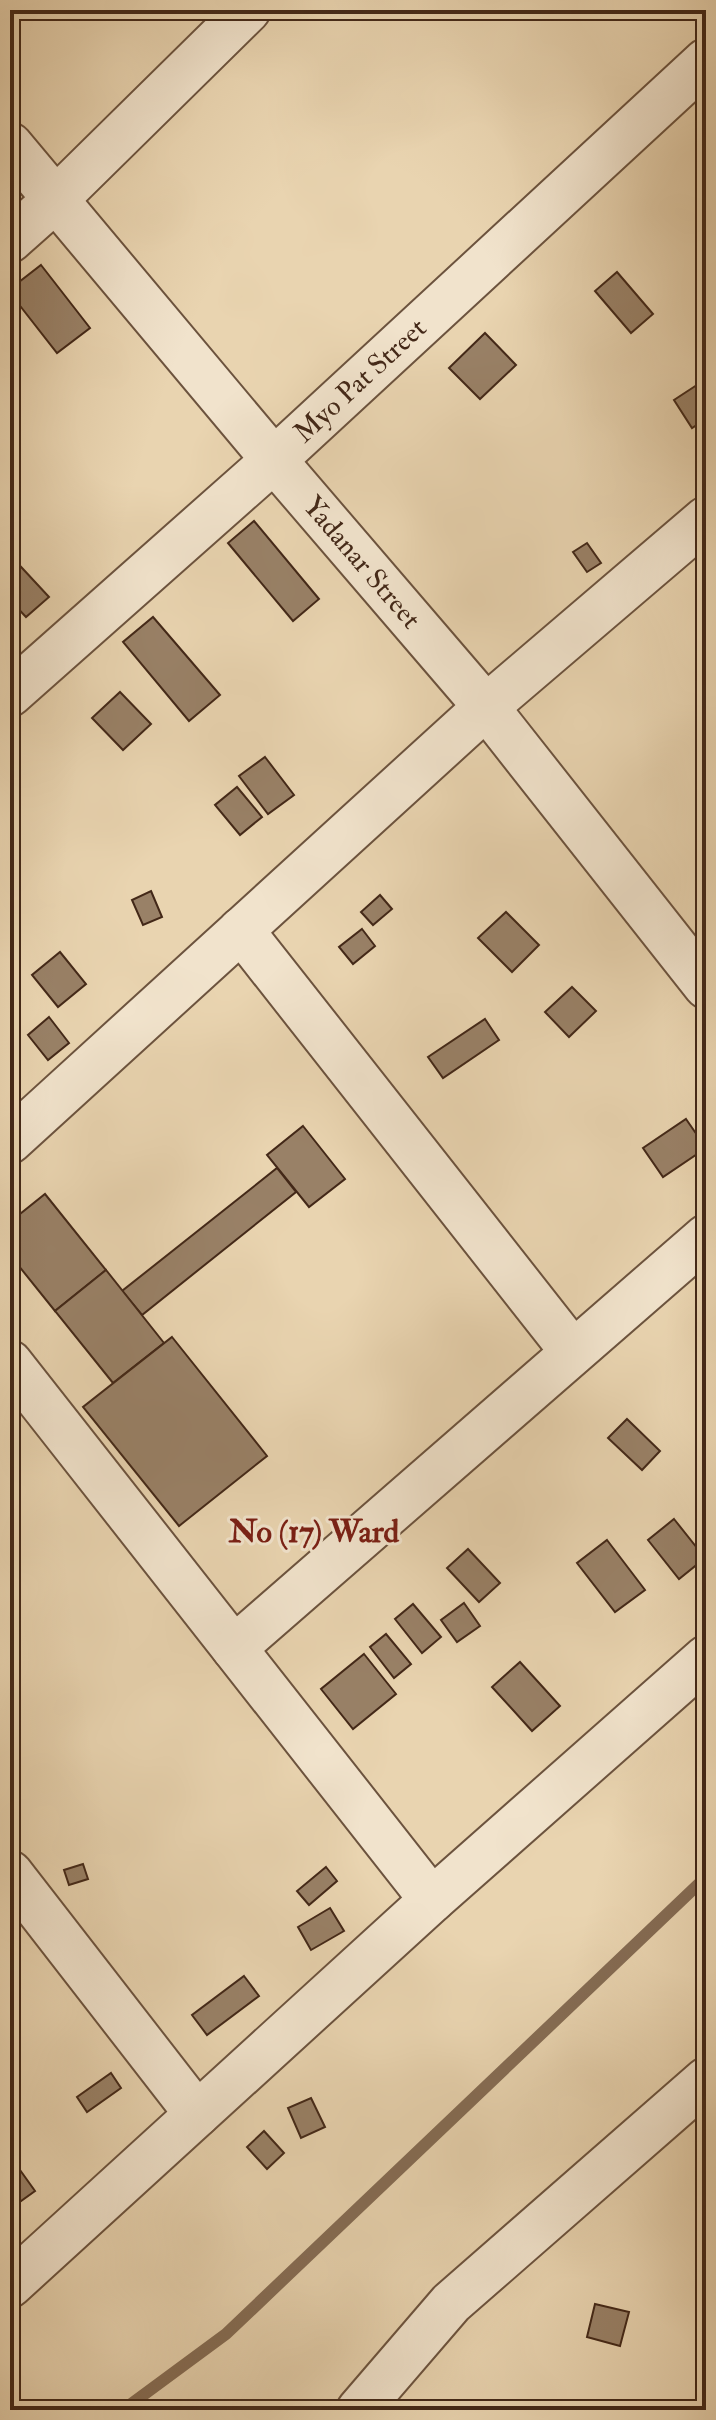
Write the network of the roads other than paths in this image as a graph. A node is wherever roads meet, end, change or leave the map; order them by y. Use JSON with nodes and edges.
{"nodes":[{"id":1,"x":248,"y":10,"type":"edge"},
{"id":2,"x":706,"y":61,"type":"edge"},
{"id":3,"x":10,"y":145,"type":"edge"},
{"id":4,"x":55,"y":200,"type":"junction"},
{"id":5,"x":10,"y":240,"type":"edge"},
{"id":6,"x":274,"y":460,"type":"junction"},
{"id":7,"x":706,"y":519,"type":"edge"},
{"id":8,"x":10,"y":694,"type":"edge"},
{"id":9,"x":486,"y":707,"type":"junction"},
{"id":10,"x":241,"y":930,"type":"junction"},
{"id":11,"x":706,"y":986,"type":"edge"},
{"id":12,"x":10,"y":1141,"type":"edge"},
{"id":13,"x":706,"y":1237,"type":"edge"},
{"id":14,"x":573,"y":1352,"type":"junction"},
{"id":15,"x":10,"y":1363,"type":"edge"},
{"id":16,"x":234,"y":1648,"type":"junction"},
{"id":17,"x":706,"y":1658,"type":"edge"},
{"id":18,"x":10,"y":1873,"type":"edge"},
{"id":19,"x":432,"y":1900,"type":"junction"},
{"id":20,"x":706,"y":2080,"type":"edge"},
{"id":21,"x":197,"y":2114,"type":"junction"},
{"id":22,"x":10,"y":2285,"type":"edge"},
{"id":23,"x":359,"y":2410,"type":"edge"}],
"edges":[{"from":1,"to":4,"type":"street"},
{"from":2,"to":6,"type":"street","name":"Myo Pat Street"},
{"from":3,"to":4,"type":"street","name":"Yadanar Street"},
{"from":4,"to":5,"type":"street"},
{"from":4,"to":6,"type":"street","name":"Yadanar Street"},
{"from":6,"to":8,"type":"street","name":"Myo Pat Street"},
{"from":6,"to":9,"type":"street","name":"Yadanar Street"},
{"from":7,"to":9,"type":"street"},
{"from":9,"to":10,"type":"street"},
{"from":9,"to":11,"type":"street","name":"Yadanar Street"},
{"from":10,"to":12,"type":"street"},
{"from":10,"to":14,"type":"street"},
{"from":13,"to":14,"type":"street"},
{"from":14,"to":16,"type":"street"},
{"from":15,"to":16,"type":"street"},
{"from":16,"to":19,"type":"street"},
{"from":17,"to":19,"type":"street"},
{"from":18,"to":21,"type":"street"},
{"from":19,"to":21,"type":"street"},
{"from":20,"to":23,"type":"street"},
{"from":21,"to":22,"type":"street"}]}
